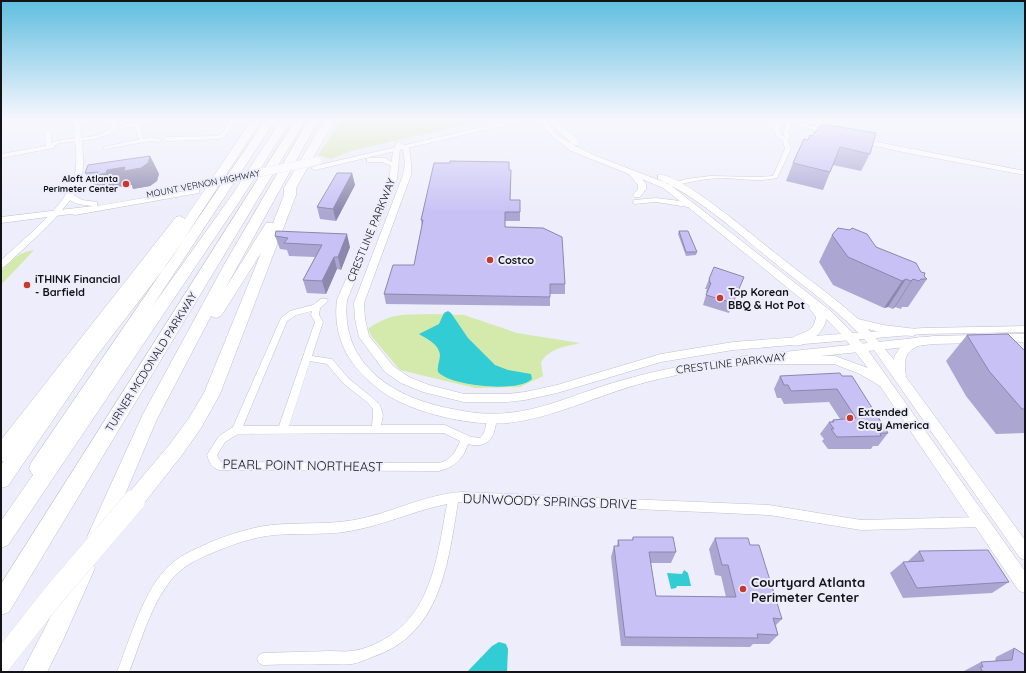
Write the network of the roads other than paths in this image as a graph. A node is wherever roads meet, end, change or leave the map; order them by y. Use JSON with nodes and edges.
{"nodes":[{"id":1,"x":28,"y":150,"type":"edge"},
{"id":2,"x":76,"y":150,"type":"edge"},
{"id":3,"x":229,"y":150,"type":"edge"},
{"id":4,"x":236,"y":150,"type":"edge"},
{"id":5,"x":252,"y":150,"type":"edge"},
{"id":6,"x":266,"y":150,"type":"edge"},
{"id":7,"x":282,"y":150,"type":"edge"},
{"id":8,"x":296,"y":150,"type":"edge"},
{"id":9,"x":312,"y":150,"type":"edge"},
{"id":10,"x":384,"y":150,"type":"edge"},
{"id":11,"x":387,"y":150,"type":"edge"},
{"id":12,"x":399,"y":150,"type":"edge"},
{"id":13,"x":402,"y":150,"type":"edge"},
{"id":14,"x":577,"y":150,"type":"edge"},
{"id":15,"x":589,"y":150,"type":"edge"},
{"id":16,"x":787,"y":150,"type":"edge"},
{"id":17,"x":905,"y":150,"type":"edge"},
{"id":18,"x":926,"y":150,"type":"edge"},
{"id":19,"x":1,"y":156,"type":"edge"},
{"id":20,"x":341,"y":162,"type":"junction"},
{"id":21,"x":316,"y":165,"type":"junction"},
{"id":22,"x":395,"y":166,"type":"junction"},
{"id":23,"x":1025,"y":168,"type":"edge"},
{"id":24,"x":623,"y":169,"type":"junction"},
{"id":25,"x":1025,"y":173,"type":"edge"},
{"id":26,"x":670,"y":185,"type":"junction"},
{"id":27,"x":290,"y":188,"type":"junction"},
{"id":28,"x":195,"y":189,"type":"junction"},
{"id":29,"x":69,"y":196,"type":"junction"},
{"id":30,"x":94,"y":204,"type":"junction"},
{"id":31,"x":692,"y":206,"type":"junction"},
{"id":32,"x":71,"y":210,"type":"junction"},
{"id":33,"x":54,"y":212,"type":"junction"},
{"id":34,"x":1,"y":220,"type":"edge"},
{"id":35,"x":386,"y":229,"type":"junction"},
{"id":36,"x":371,"y":230,"type":"junction"},
{"id":37,"x":179,"y":258,"type":"junction"},
{"id":38,"x":1,"y":265,"type":"edge"},
{"id":39,"x":805,"y":297,"type":"junction"},
{"id":40,"x":324,"y":302,"type":"dead end"},
{"id":41,"x":316,"y":308,"type":"junction"},
{"id":42,"x":856,"y":322,"type":"junction"},
{"id":43,"x":992,"y":329,"type":"junction"},
{"id":44,"x":1025,"y":329,"type":"edge"},
{"id":45,"x":912,"y":332,"type":"junction"},
{"id":46,"x":869,"y":336,"type":"junction"},
{"id":47,"x":851,"y":337,"type":"junction"},
{"id":48,"x":999,"y":338,"type":"junction"},
{"id":49,"x":1025,"y":338,"type":"edge"},
{"id":50,"x":921,"y":341,"type":"junction"},
{"id":51,"x":795,"y":342,"type":"junction"},
{"id":52,"x":878,"y":347,"type":"junction"},
{"id":53,"x":860,"y":349,"type":"junction"},
{"id":54,"x":702,"y":351,"type":"junction"},
{"id":55,"x":90,"y":354,"type":"junction"},
{"id":56,"x":307,"y":358,"type":"junction"},
{"id":57,"x":744,"y":360,"type":"junction"},
{"id":58,"x":710,"y":364,"type":"junction"},
{"id":59,"x":176,"y":369,"type":"junction"},
{"id":60,"x":900,"y":378,"type":"junction"},
{"id":61,"x":885,"y":384,"type":"junction"},
{"id":62,"x":557,"y":389,"type":"junction"},
{"id":63,"x":564,"y":404,"type":"junction"},
{"id":64,"x":492,"y":418,"type":"junction"},
{"id":65,"x":237,"y":430,"type":"junction"},
{"id":66,"x":283,"y":430,"type":"junction"},
{"id":67,"x":376,"y":430,"type":"junction"},
{"id":68,"x":465,"y":439,"type":"junction"},
{"id":69,"x":1,"y":454,"type":"edge"},
{"id":70,"x":1,"y":480,"type":"edge"},
{"id":71,"x":453,"y":498,"type":"junction"},
{"id":72,"x":982,"y":522,"type":"junction"},
{"id":73,"x":1,"y":536,"type":"edge"},
{"id":74,"x":1025,"y":553,"type":"edge"},
{"id":75,"x":1025,"y":585,"type":"edge"},
{"id":76,"x":1,"y":604,"type":"edge"},
{"id":77,"x":264,"y":659,"type":"dead end"},
{"id":78,"x":1,"y":662,"type":"edge"},
{"id":79,"x":34,"y":672,"type":"edge"},
{"id":80,"x":123,"y":672,"type":"edge"}],
"edges":[{"from":1,"to":19,"type":"street"},
{"from":2,"to":29,"type":"street"},
{"from":3,"to":69,"type":"highway"},
{"from":4,"to":55,"type":"highway"},
{"from":5,"to":37,"type":"highway"},
{"from":6,"to":73,"type":"highway","name":"TURNER MCDONALD PARKWAY"},
{"from":7,"to":76,"type":"highway","name":"TURNER MCDONALD PARKWAY"},
{"from":8,"to":59,"type":"highway"},
{"from":9,"to":27,"type":"highway"},
{"from":10,"to":21,"type":"main road"},
{"from":11,"to":20,"type":"main road"},
{"from":12,"to":22,"type":"street","name":"CRESTLINE PARKWAY"},
{"from":13,"to":35,"type":"street","name":"CRESTLINE PARKWAY"},
{"from":14,"to":24,"type":"main road"},
{"from":15,"to":26,"type":"main road"},
{"from":16,"to":26,"type":"street"},
{"from":17,"to":25,"type":"main road"},
{"from":18,"to":23,"type":"main road"},
{"from":20,"to":21,"type":"main road"},
{"from":20,"to":22,"type":"main road"},
{"from":21,"to":28,"type":"main road"},
{"from":22,"to":36,"type":"street","name":"CRESTLINE PARKWAY"},
{"from":24,"to":26,"type":"main road"},
{"from":24,"to":31,"type":"main road"},
{"from":26,"to":31,"type":"main road"},
{"from":26,"to":42,"type":"main road"},
{"from":27,"to":59,"type":"highway"},
{"from":27,"to":78,"type":"highway","bridge":true},
{"from":28,"to":30,"type":"main road","name":"MOUNT VERNON HIGHWAY"},
{"from":28,"to":32,"type":"main road","name":"MOUNT VERNON HIGHWAY"},
{"from":29,"to":30,"type":"main road"},
{"from":29,"to":33,"type":"street"},
{"from":30,"to":32,"type":"main road","name":"MOUNT VERNON HIGHWAY"},
{"from":31,"to":39,"type":"main road"},
{"from":32,"to":33,"type":"main road","name":"MOUNT VERNON HIGHWAY"},
{"from":33,"to":34,"type":"main road","name":"MOUNT VERNON HIGHWAY"},
{"from":33,"to":38,"type":"street"},
{"from":35,"to":36,"type":"street"},
{"from":35,"to":62,"type":"street","name":"CRESTLINE PARKWAY"},
{"from":36,"to":64,"type":"street","name":"CRESTLINE PARKWAY"},
{"from":37,"to":55,"type":"highway"},
{"from":37,"to":73,"type":"highway"},
{"from":39,"to":47,"type":"main road"},
{"from":39,"to":51,"type":"main road"},
{"from":40,"to":41,"type":"street"},
{"from":41,"to":56,"type":"street"},
{"from":41,"to":65,"type":"street"},
{"from":42,"to":45,"type":"main road"},
{"from":42,"to":46,"type":"main road"},
{"from":43,"to":44,"type":"street","name":"CRESTLINE PARKWAY"},
{"from":43,"to":45,"type":"street","name":"CRESTLINE PARKWAY"},
{"from":43,"to":48,"type":"street"},
{"from":45,"to":46,"type":"street","name":"CRESTLINE PARKWAY"},
{"from":46,"to":47,"type":"street","name":"CRESTLINE PARKWAY"},
{"from":46,"to":52,"type":"main road"},
{"from":47,"to":51,"type":"street","name":"CRESTLINE PARKWAY"},
{"from":47,"to":53,"type":"main road"},
{"from":48,"to":49,"type":"street","name":"CRESTLINE PARKWAY"},
{"from":48,"to":50,"type":"street","name":"CRESTLINE PARKWAY"},
{"from":50,"to":52,"type":"street","name":"CRESTLINE PARKWAY"},
{"from":50,"to":60,"type":"main road"},
{"from":51,"to":54,"type":"street","name":"CRESTLINE PARKWAY"},
{"from":52,"to":53,"type":"street","name":"CRESTLINE PARKWAY"},
{"from":52,"to":60,"type":"main road"},
{"from":53,"to":57,"type":"street","name":"CRESTLINE PARKWAY"},
{"from":53,"to":61,"type":"main road"},
{"from":54,"to":58,"type":"street"},
{"from":54,"to":62,"type":"street","name":"CRESTLINE PARKWAY"},
{"from":55,"to":70,"type":"highway"},
{"from":56,"to":66,"type":"street"},
{"from":56,"to":67,"type":"street"},
{"from":57,"to":58,"type":"street","name":"CRESTLINE PARKWAY"},
{"from":57,"to":61,"type":"main road"},
{"from":58,"to":63,"type":"street","name":"CRESTLINE PARKWAY"},
{"from":59,"to":79,"type":"highway"},
{"from":60,"to":74,"type":"main road"},
{"from":61,"to":72,"type":"main road"},
{"from":62,"to":63,"type":"street"},
{"from":63,"to":64,"type":"street","name":"CRESTLINE PARKWAY"},
{"from":64,"to":68,"type":"street"},
{"from":65,"to":66,"type":"street"},
{"from":65,"to":68,"type":"street","name":"PEARL POINT NORTHEAST"},
{"from":66,"to":67,"type":"street"},
{"from":67,"to":68,"type":"street"},
{"from":71,"to":72,"type":"street","name":"DUNWOODY SPRINGS DRIVE"},
{"from":71,"to":77,"type":"street"},
{"from":71,"to":80,"type":"street","name":"DUNWOODY SPRINGS DRIVE"},
{"from":72,"to":75,"type":"main road"}]}
